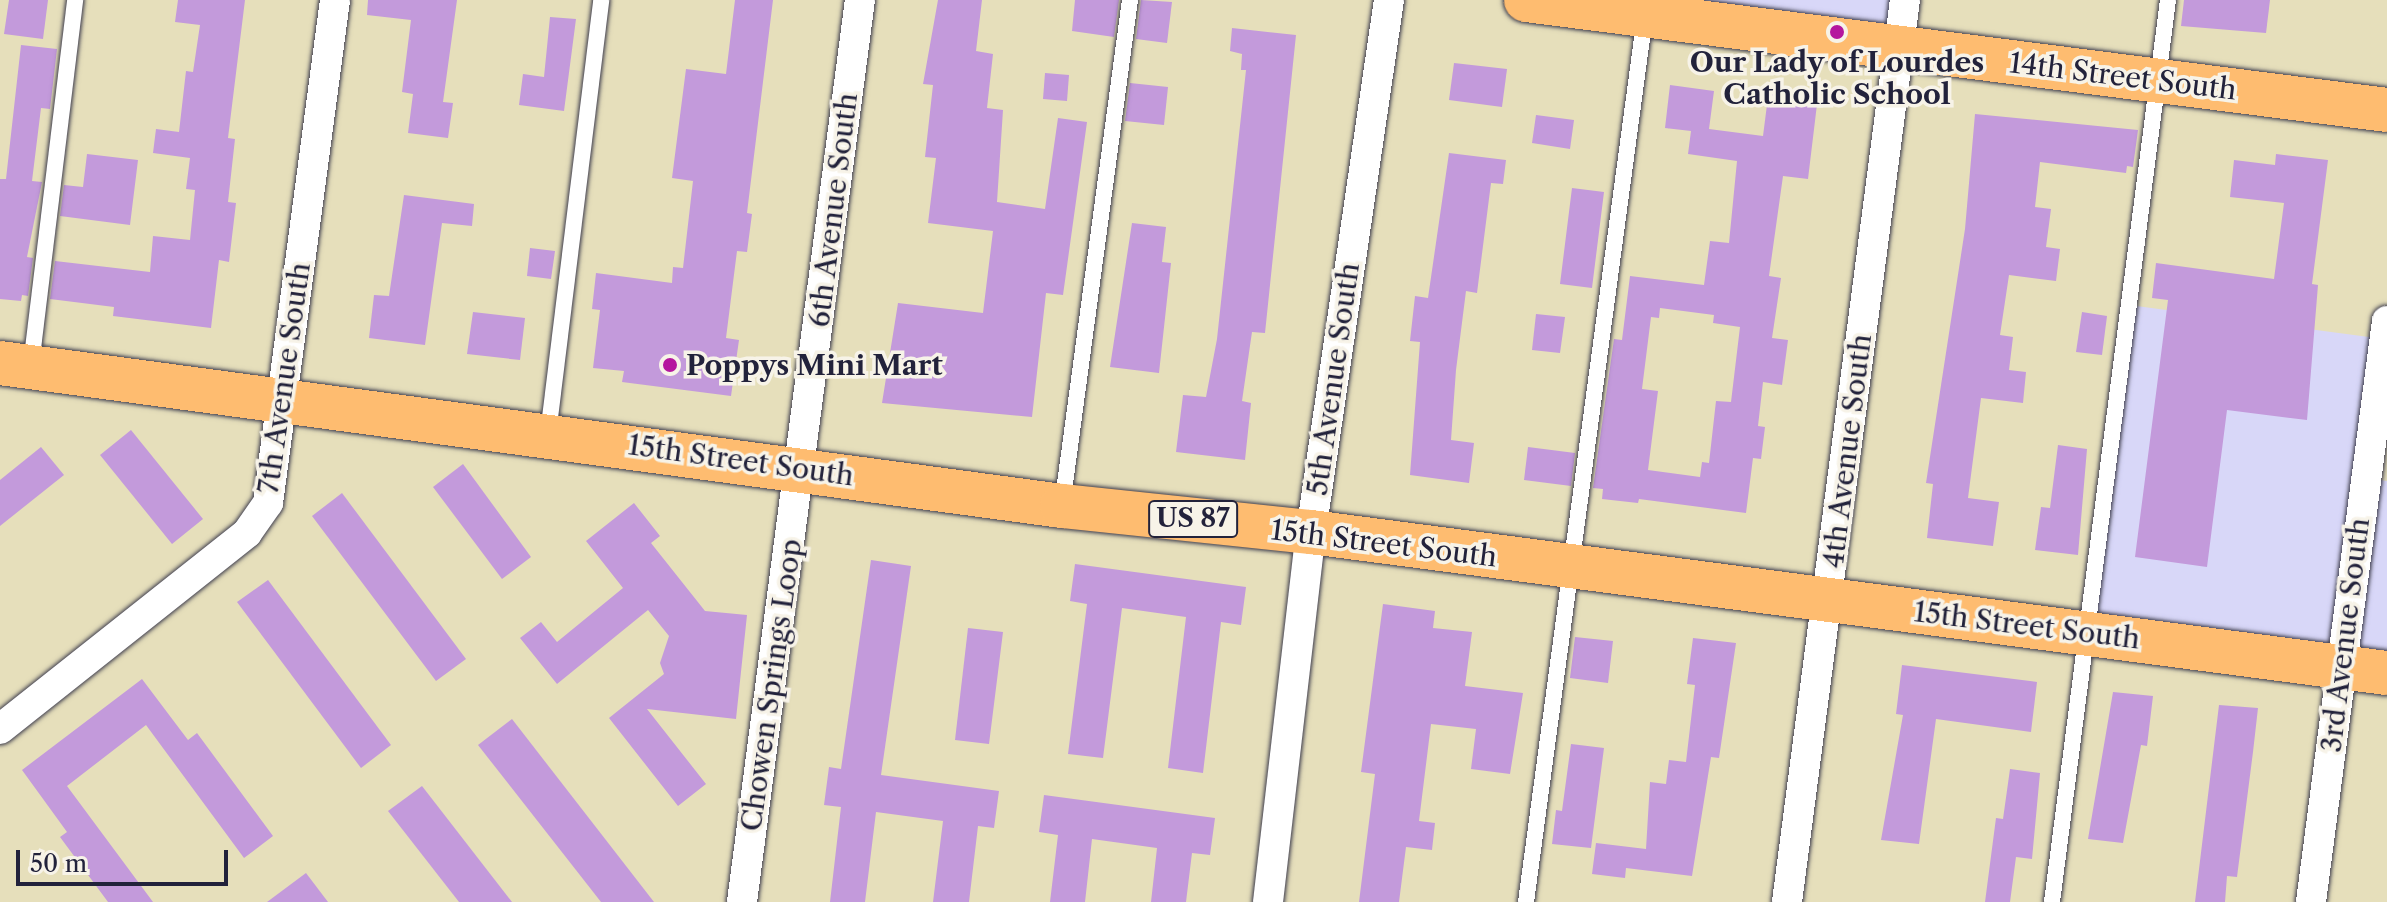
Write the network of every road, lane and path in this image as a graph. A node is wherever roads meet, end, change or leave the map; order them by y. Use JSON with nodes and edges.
{"nodes":[{"id":1,"x":75,"y":0,"type":"edge"},
{"id":2,"x":335,"y":0,"type":"edge"},
{"id":3,"x":601,"y":0,"type":"edge"},
{"id":4,"x":860,"y":0,"type":"edge"},
{"id":5,"x":1130,"y":0,"type":"edge"},
{"id":6,"x":1389,"y":0,"type":"edge"},
{"id":7,"x":1526,"y":0,"type":"edge"},
{"id":8,"x":1905,"y":0,"type":"edge"},
{"id":9,"x":2168,"y":0,"type":"edge"},
{"id":10,"x":1645,"y":15,"type":"junction"},
{"id":11,"x":1899,"y":48,"type":"junction"},
{"id":12,"x":2157,"y":80,"type":"junction"},
{"id":13,"x":2387,"y":110,"type":"edge"},
{"id":14,"x":2387,"y":321,"type":"edge"},
{"id":15,"x":16,"y":365,"type":"edge"},
{"id":16,"x":283,"y":402,"type":"junction"},
{"id":17,"x":548,"y":435,"type":"junction"},
{"id":18,"x":799,"y":467,"type":"junction"},
{"id":19,"x":1062,"y":506,"type":"junction"},
{"id":20,"x":1311,"y":532,"type":"junction"},
{"id":21,"x":1570,"y":567,"type":"junction"},
{"id":22,"x":1828,"y":599,"type":"junction"},
{"id":23,"x":2087,"y":632,"type":"junction"},
{"id":24,"x":2341,"y":666,"type":"junction"},
{"id":25,"x":2387,"y":673,"type":"edge"},
{"id":26,"x":0,"y":729,"type":"edge"},
{"id":27,"x":742,"y":902,"type":"edge"},
{"id":28,"x":1268,"y":902,"type":"edge"},
{"id":29,"x":1526,"y":902,"type":"edge"},
{"id":30,"x":1787,"y":902,"type":"edge"},
{"id":31,"x":2052,"y":902,"type":"edge"},
{"id":32,"x":2311,"y":902,"type":"edge"}],
"edges":[{"from":1,"to":15,"type":"lane"},
{"from":2,"to":16,"type":"street","name":"7th Avenue South"},
{"from":3,"to":17,"type":"lane"},
{"from":4,"to":18,"type":"street","name":"6th Avenue South"},
{"from":5,"to":19,"type":"lane"},
{"from":6,"to":20,"type":"street","name":"5th Avenue South"},
{"from":7,"to":10,"type":"main road","name":"14th Street South"},
{"from":8,"to":11,"type":"street","name":"4th Avenue South"},
{"from":9,"to":12,"type":"lane"},
{"from":10,"to":11,"type":"main road","name":"14th Street South"},
{"from":10,"to":21,"type":"lane"},
{"from":11,"to":12,"type":"main road","name":"14th Street South"},
{"from":11,"to":22,"type":"street","name":"4th Avenue South"},
{"from":12,"to":13,"type":"main road","name":"14th Street South"},
{"from":12,"to":23,"type":"lane"},
{"from":14,"to":24,"type":"street","name":"3rd Avenue South"},
{"from":15,"to":16,"type":"main road","name":"15th Street South","number":"US 87"},
{"from":16,"to":17,"type":"main road","name":"15th Street South","number":"US 87"},
{"from":16,"to":26,"type":"street","name":"7th Avenue South"},
{"from":17,"to":18,"type":"main road","name":"15th Street South","number":"US 87"},
{"from":18,"to":19,"type":"main road","name":"15th Street South","number":"US 87"},
{"from":18,"to":27,"type":"street","name":"Chowen Springs Loop"},
{"from":19,"to":20,"type":"main road","name":"15th Street South","number":"US 87"},
{"from":20,"to":21,"type":"main road","name":"15th Street South","number":"US 87"},
{"from":20,"to":28,"type":"street","name":"5th Avenue South"},
{"from":21,"to":22,"type":"main road","name":"15th Street South","number":"US 87"},
{"from":21,"to":29,"type":"lane"},
{"from":22,"to":23,"type":"main road","name":"15th Street South","number":"US 87"},
{"from":22,"to":30,"type":"street","name":"4th Avenue South"},
{"from":23,"to":24,"type":"main road","name":"15th Street South","number":"US 87"},
{"from":23,"to":31,"type":"lane"},
{"from":24,"to":25,"type":"main road","name":"15th Street South","number":"US 87"},
{"from":24,"to":32,"type":"street","name":"3rd Avenue South"}]}
